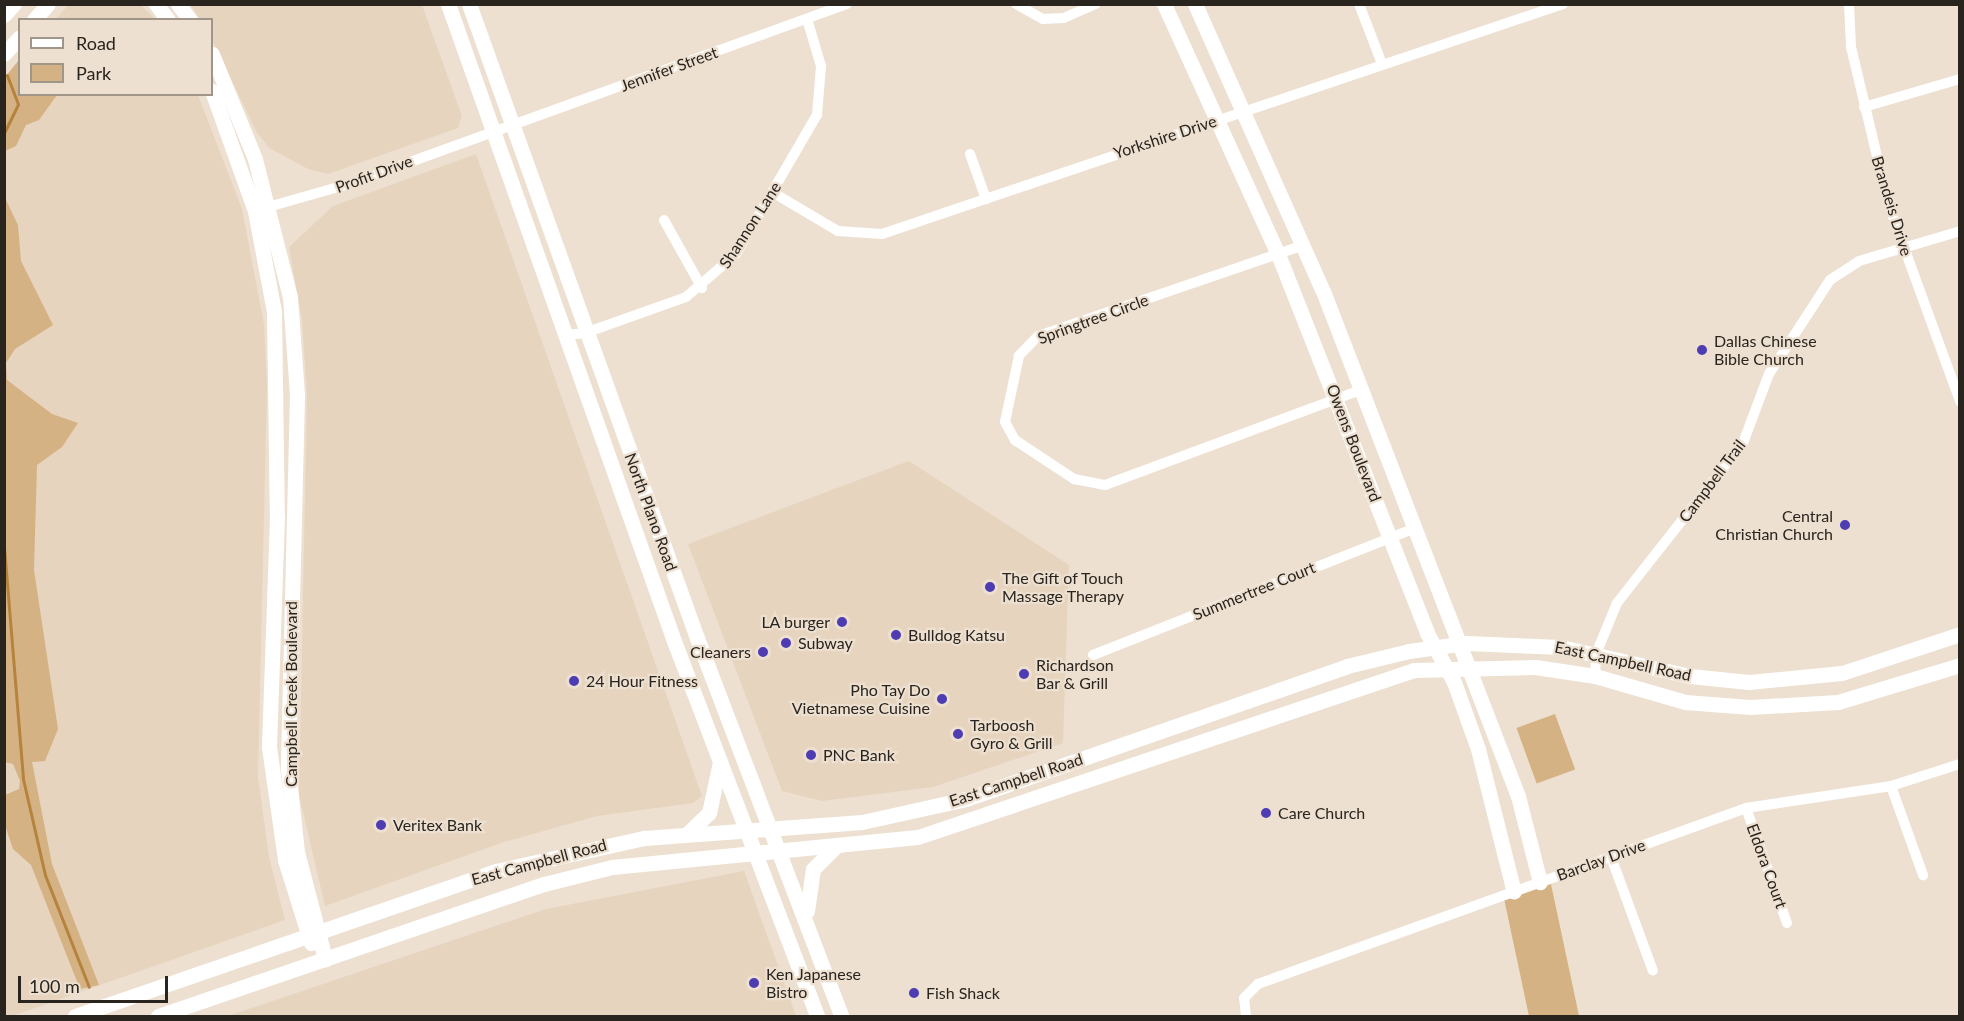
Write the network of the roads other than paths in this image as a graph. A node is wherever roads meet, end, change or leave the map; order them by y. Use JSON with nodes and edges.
{"nodes":[{"id":1,"x":14,"y":4,"type":"edge"},
{"id":2,"x":48,"y":4,"type":"edge"},
{"id":3,"x":156,"y":4,"type":"edge"},
{"id":4,"x":178,"y":4,"type":"edge"},
{"id":5,"x":448,"y":4,"type":"edge"},
{"id":6,"x":469,"y":4,"type":"edge"},
{"id":7,"x":847,"y":4,"type":"edge"},
{"id":8,"x":1016,"y":4,"type":"edge"},
{"id":9,"x":1096,"y":4,"type":"edge"},
{"id":10,"x":1164,"y":4,"type":"edge"},
{"id":11,"x":1195,"y":4,"type":"edge"},
{"id":12,"x":1359,"y":4,"type":"edge"},
{"id":13,"x":1563,"y":4,"type":"edge"},
{"id":14,"x":1849,"y":4,"type":"edge"},
{"id":15,"x":4,"y":15,"type":"edge"},
{"id":16,"x":36,"y":18,"type":"edge"},
{"id":17,"x":166,"y":18,"type":"edge"},
{"id":18,"x":188,"y":18,"type":"edge"},
{"id":19,"x":807,"y":19,"type":"junction"},
{"id":20,"x":18,"y":39,"type":"edge"},
{"id":21,"x":4,"y":54,"type":"edge"},
{"id":22,"x":213,"y":57,"type":"edge"},
{"id":23,"x":1382,"y":64,"type":"junction"},
{"id":24,"x":1959,"y":79,"type":"edge"},
{"id":25,"x":213,"y":94,"type":"edge"},
{"id":26,"x":1864,"y":107,"type":"junction"},
{"id":27,"x":1246,"y":111,"type":"junction"},
{"id":28,"x":1220,"y":119,"type":"junction"},
{"id":29,"x":512,"y":125,"type":"junction"},
{"id":30,"x":491,"y":131,"type":"junction"},
{"id":31,"x":970,"y":154,"type":"dead end"},
{"id":32,"x":772,"y":192,"type":"junction"},
{"id":33,"x":986,"y":199,"type":"junction"},
{"id":34,"x":271,"y":207,"type":"junction"},
{"id":35,"x":255,"y":211,"type":"junction"},
{"id":36,"x":664,"y":220,"type":"dead end"},
{"id":37,"x":1959,"y":231,"type":"edge"},
{"id":38,"x":1304,"y":245,"type":"junction"},
{"id":39,"x":1903,"y":246,"type":"junction"},
{"id":40,"x":1278,"y":254,"type":"junction"},
{"id":41,"x":702,"y":288,"type":"junction"},
{"id":42,"x":585,"y":333,"type":"junction"},
{"id":43,"x":564,"y":335,"type":"junction"},
{"id":44,"x":294,"y":339,"type":"junction"},
{"id":45,"x":277,"y":340,"type":"junction"},
{"id":46,"x":1957,"y":384,"type":"edge"},
{"id":47,"x":1361,"y":390,"type":"junction"},
{"id":48,"x":1337,"y":399,"type":"junction"},
{"id":49,"x":1959,"y":401,"type":"edge"},
{"id":50,"x":1415,"y":528,"type":"junction"},
{"id":51,"x":1390,"y":538,"type":"junction"},
{"id":52,"x":275,"y":572,"type":"junction"},
{"id":53,"x":291,"y":572,"type":"junction"},
{"id":54,"x":1959,"y":634,"type":"edge"},
{"id":55,"x":697,"y":638,"type":"junction"},
{"id":56,"x":674,"y":641,"type":"junction"},
{"id":57,"x":1458,"y":643,"type":"junction"},
{"id":58,"x":1434,"y":647,"type":"junction"},
{"id":59,"x":1596,"y":654,"type":"junction"},
{"id":60,"x":1093,"y":655,"type":"dead end"},
{"id":61,"x":1884,"y":662,"type":"junction"},
{"id":62,"x":1959,"y":665,"type":"edge"},
{"id":63,"x":1445,"y":666,"type":"junction"},
{"id":64,"x":1467,"y":666,"type":"junction"},
{"id":65,"x":1595,"y":676,"type":"junction"},
{"id":66,"x":1890,"y":689,"type":"junction"},
{"id":67,"x":1161,"y":731,"type":"junction"},
{"id":68,"x":1170,"y":755,"type":"junction"},
{"id":69,"x":270,"y":758,"type":"junction"},
{"id":70,"x":288,"y":759,"type":"junction"},
{"id":71,"x":721,"y":759,"type":"junction"},
{"id":72,"x":1959,"y":764,"type":"edge"},
{"id":73,"x":1017,"y":781,"type":"junction"},
{"id":74,"x":1891,"y":786,"type":"junction"},
{"id":75,"x":1026,"y":804,"type":"junction"},
{"id":76,"x":1746,"y":808,"type":"junction"},
{"id":77,"x":769,"y":827,"type":"junction"},
{"id":78,"x":747,"y":830,"type":"junction"},
{"id":79,"x":687,"y":834,"type":"junction"},
{"id":80,"x":835,"y":847,"type":"junction"},
{"id":81,"x":778,"y":851,"type":"junction"},
{"id":82,"x":756,"y":854,"type":"junction"},
{"id":83,"x":1611,"y":857,"type":"junction"},
{"id":84,"x":1923,"y":875,"type":"dead end"},
{"id":85,"x":1540,"y":882,"type":"junction"},
{"id":86,"x":1514,"y":892,"type":"junction"},
{"id":87,"x":1787,"y":923,"type":"dead end"},
{"id":88,"x":809,"y":932,"type":"junction"},
{"id":89,"x":313,"y":933,"type":"junction"},
{"id":90,"x":325,"y":959,"type":"junction"},
{"id":91,"x":1653,"y":971,"type":"dead end"},
{"id":92,"x":75,"y":1017,"type":"edge"},
{"id":93,"x":158,"y":1017,"type":"edge"},
{"id":94,"x":817,"y":1017,"type":"edge"},
{"id":95,"x":841,"y":1017,"type":"edge"},
{"id":96,"x":1246,"y":1017,"type":"edge"}],
"edges":[{"from":1,"to":15,"type":"main road"},
{"from":2,"to":16,"type":"main road"},
{"from":3,"to":17,"type":"main road"},
{"from":4,"to":18,"type":"main road"},
{"from":5,"to":30,"type":"main road","name":"North Plano Road"},
{"from":6,"to":29,"type":"main road","name":"North Plano Road"},
{"from":7,"to":19,"type":"street","name":"Jennifer Street"},
{"from":8,"to":9,"type":"street"},
{"from":10,"to":28,"type":"main road","name":"Owens Boulevard"},
{"from":11,"to":27,"type":"main road","name":"Owens Boulevard"},
{"from":12,"to":23,"type":"street"},
{"from":13,"to":23,"type":"street","name":"Yorkshire Drive"},
{"from":14,"to":26,"type":"street","name":"Brandeis Drive"},
{"from":19,"to":29,"type":"street","name":"Jennifer Street"},
{"from":19,"to":32,"type":"street","name":"Shannon Lane"},
{"from":20,"to":21,"type":"main road"},
{"from":22,"to":34,"type":"main road","name":"Campbell Creek Boulevard"},
{"from":23,"to":27,"type":"street","name":"Yorkshire Drive"},
{"from":24,"to":26,"type":"street"},
{"from":25,"to":35,"type":"main road","name":"Campbell Creek Boulevard"},
{"from":26,"to":39,"type":"street","name":"Brandeis Drive"},
{"from":27,"to":28,"type":"street","name":"Yorkshire Drive"},
{"from":27,"to":38,"type":"main road","name":"Owens Boulevard"},
{"from":28,"to":33,"type":"street","name":"Yorkshire Drive"},
{"from":28,"to":40,"type":"main road","name":"Owens Boulevard"},
{"from":29,"to":30,"type":"street","name":"Jennifer Street"},
{"from":29,"to":42,"type":"main road","name":"North Plano Road"},
{"from":30,"to":34,"type":"street","name":"Profit Drive"},
{"from":30,"to":43,"type":"main road","name":"North Plano Road"},
{"from":31,"to":33,"type":"street"},
{"from":32,"to":33,"type":"street","name":"Yorkshire Drive"},
{"from":32,"to":41,"type":"street","name":"Shannon Lane"},
{"from":34,"to":35,"type":"street","name":"Profit Drive"},
{"from":34,"to":44,"type":"main road","name":"Campbell Creek Boulevard"},
{"from":35,"to":45,"type":"main road","name":"Campbell Creek Boulevard"},
{"from":36,"to":41,"type":"street"},
{"from":37,"to":39,"type":"street","name":"Campbell Trail"},
{"from":38,"to":40,"type":"street","name":"Springtree Circle"},
{"from":38,"to":47,"type":"main road","name":"Owens Boulevard"},
{"from":39,"to":46,"type":"street","name":"Brandeis Drive"},
{"from":39,"to":59,"type":"street","name":"Campbell Trail"},
{"from":40,"to":48,"type":"main road","name":"Owens Boulevard"},
{"from":40,"to":48,"type":"street","name":"Springtree Circle"},
{"from":41,"to":42,"type":"street","name":"Shannon Lane"},
{"from":42,"to":43,"type":"street","name":"Shannon Lane"},
{"from":42,"to":55,"type":"main road","name":"North Plano Road"},
{"from":43,"to":56,"type":"main road","name":"North Plano Road"},
{"from":44,"to":45,"type":"main road"},
{"from":44,"to":53,"type":"main road","name":"Campbell Creek Boulevard"},
{"from":45,"to":52,"type":"main road","name":"Campbell Creek Boulevard"},
{"from":46,"to":49,"type":"street","name":"Brandeis Drive"},
{"from":47,"to":48,"type":"street","name":"Springtree Circle"},
{"from":47,"to":50,"type":"main road","name":"Owens Boulevard"},
{"from":48,"to":51,"type":"main road","name":"Owens Boulevard"},
{"from":50,"to":51,"type":"street","name":"Summertree Court"},
{"from":50,"to":57,"type":"main road","name":"Owens Boulevard"},
{"from":51,"to":58,"type":"main road","name":"Owens Boulevard"},
{"from":51,"to":60,"type":"street","name":"Summertree Court"},
{"from":52,"to":53,"type":"main road"},
{"from":52,"to":69,"type":"main road","name":"Campbell Creek Boulevard"},
{"from":53,"to":70,"type":"main road","name":"Campbell Creek Boulevard"},
{"from":54,"to":61,"type":"main road","name":"East Campbell Road"},
{"from":55,"to":56,"type":"main road"},
{"from":55,"to":77,"type":"main road","name":"North Plano Road"},
{"from":56,"to":71,"type":"main road","name":"North Plano Road"},
{"from":57,"to":58,"type":"main road","name":"East Campbell Road"},
{"from":57,"to":59,"type":"main road","name":"East Campbell Road"},
{"from":57,"to":64,"type":"main road","name":"Owens Boulevard"},
{"from":58,"to":63,"type":"main road","name":"Owens Boulevard"},
{"from":58,"to":67,"type":"main road","name":"East Campbell Road"},
{"from":59,"to":61,"type":"main road","name":"East Campbell Road"},
{"from":59,"to":65,"type":"street","name":"Campbell Trail"},
{"from":61,"to":66,"type":"main road"},
{"from":62,"to":66,"type":"main road","name":"East Campbell Road"},
{"from":63,"to":64,"type":"main road","name":"East Campbell Road"},
{"from":63,"to":68,"type":"main road","name":"East Campbell Road"},
{"from":63,"to":86,"type":"main road","name":"Owens Boulevard"},
{"from":64,"to":65,"type":"main road","name":"East Campbell Road"},
{"from":64,"to":85,"type":"main road","name":"Owens Boulevard"},
{"from":65,"to":66,"type":"main road","name":"East Campbell Road"},
{"from":67,"to":68,"type":"main road"},
{"from":67,"to":73,"type":"main road","name":"East Campbell Road"},
{"from":68,"to":75,"type":"main road","name":"East Campbell Road"},
{"from":69,"to":70,"type":"main road"},
{"from":69,"to":89,"type":"main road","name":"Campbell Creek Boulevard"},
{"from":70,"to":89,"type":"main road","name":"Campbell Creek Boulevard"},
{"from":71,"to":78,"type":"main road","name":"North Plano Road"},
{"from":71,"to":79,"type":"main road"},
{"from":72,"to":74,"type":"street","name":"Barclay Drive"},
{"from":73,"to":75,"type":"main road"},
{"from":73,"to":77,"type":"main road","name":"East Campbell Road"},
{"from":74,"to":76,"type":"street","name":"Barclay Drive"},
{"from":74,"to":84,"type":"street"},
{"from":75,"to":80,"type":"main road","name":"East Campbell Road"},
{"from":76,"to":83,"type":"street","name":"Barclay Drive"},
{"from":76,"to":87,"type":"street","name":"Eldora Court"},
{"from":77,"to":78,"type":"main road","name":"East Campbell Road"},
{"from":77,"to":81,"type":"main road","name":"North Plano Road"},
{"from":78,"to":79,"type":"main road","name":"East Campbell Road"},
{"from":78,"to":82,"type":"main road","name":"North Plano Road"},
{"from":79,"to":89,"type":"main road","name":"East Campbell Road"},
{"from":80,"to":81,"type":"main road","name":"East Campbell Road"},
{"from":80,"to":88,"type":"main road"},
{"from":81,"to":82,"type":"main road","name":"East Campbell Road"},
{"from":81,"to":88,"type":"main road","name":"North Plano Road"},
{"from":82,"to":90,"type":"main road","name":"East Campbell Road"},
{"from":82,"to":94,"type":"main road","name":"North Plano Road"},
{"from":83,"to":85,"type":"street","name":"Barclay Drive"},
{"from":83,"to":91,"type":"street"},
{"from":85,"to":86,"type":"street","name":"Barclay Drive"},
{"from":86,"to":96,"type":"street","name":"Barclay Drive"},
{"from":88,"to":95,"type":"main road","name":"North Plano Road"},
{"from":89,"to":90,"type":"main road","name":"Campbell Creek Boulevard"},
{"from":89,"to":92,"type":"main road","name":"East Campbell Road"},
{"from":90,"to":93,"type":"main road","name":"East Campbell Road"}]}
